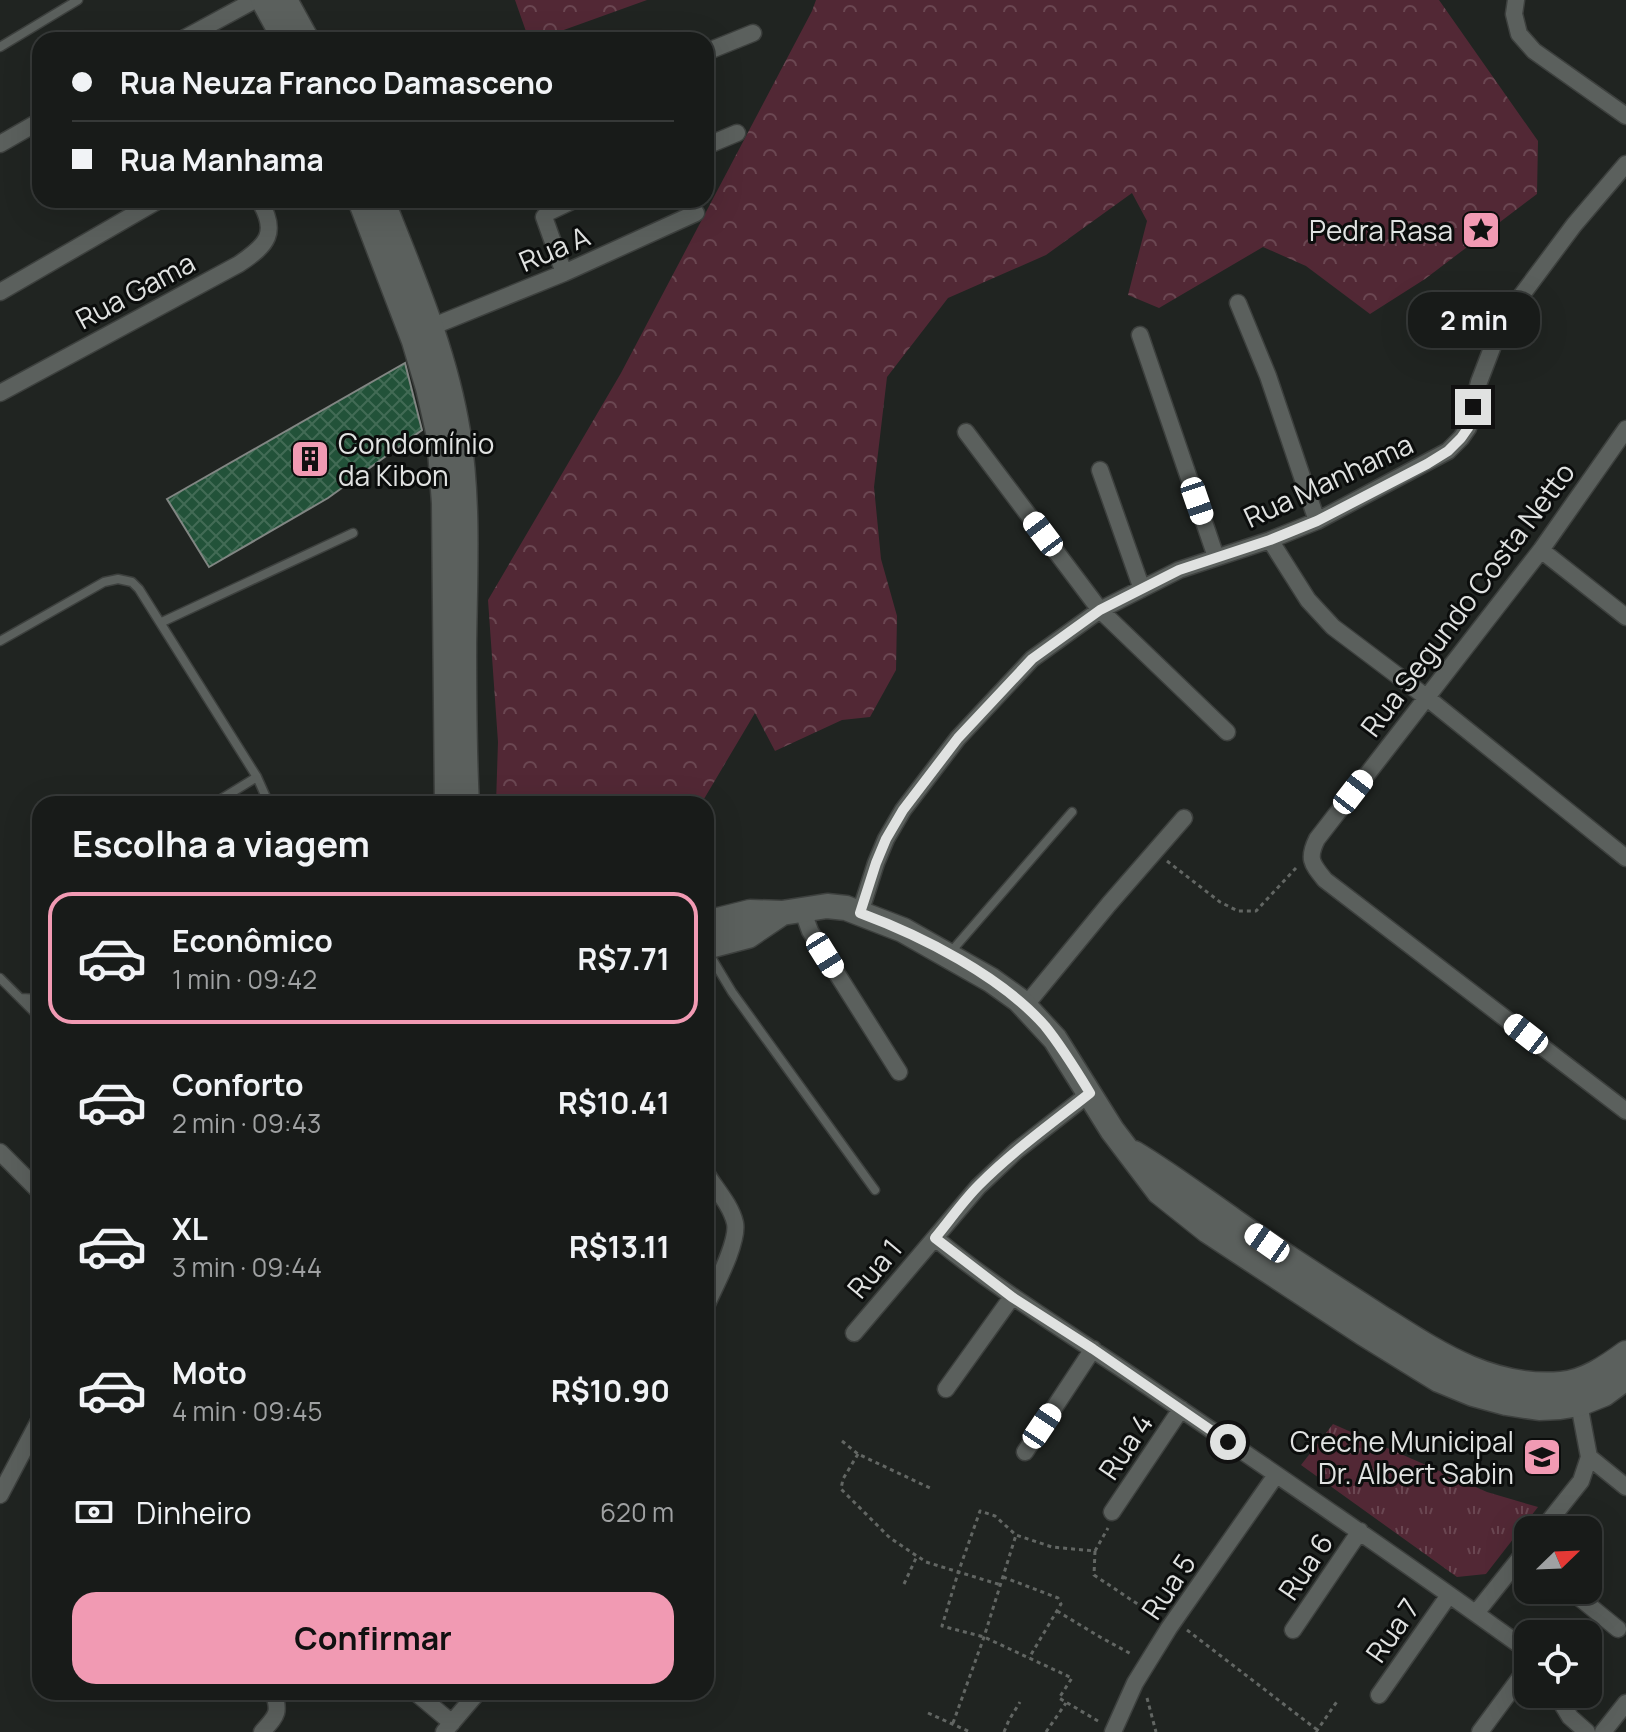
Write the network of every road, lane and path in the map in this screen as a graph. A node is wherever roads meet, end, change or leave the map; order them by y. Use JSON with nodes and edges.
{"nodes":[{"id":1,"x":78,"y":0,"type":"edge"},
{"id":2,"x":255,"y":0,"type":"edge"},
{"id":3,"x":263,"y":0,"type":"edge"},
{"id":4,"x":285,"y":0,"type":"edge"},
{"id":5,"x":1516,"y":0,"type":"edge"},
{"id":6,"x":196,"y":32,"type":"edge"},
{"id":7,"x":281,"y":32,"type":"edge"},
{"id":8,"x":303,"y":32,"type":"edge"},
{"id":9,"x":753,"y":33,"type":"dead end"},
{"id":10,"x":0,"y":47,"type":"edge"},
{"id":11,"x":714,"y":49,"type":"edge"},
{"id":12,"x":1626,"y":116,"type":"edge"},
{"id":13,"x":32,"y":126,"type":"edge"},
{"id":14,"x":737,"y":133,"type":"dead end"},
{"id":15,"x":714,"y":143,"type":"edge"},
{"id":16,"x":0,"y":144,"type":"edge"},
{"id":17,"x":1626,"y":164,"type":"edge"},
{"id":18,"x":145,"y":208,"type":"edge"},
{"id":19,"x":263,"y":208,"type":"edge"},
{"id":20,"x":363,"y":208,"type":"edge"},
{"id":21,"x":385,"y":208,"type":"edge"},
{"id":22,"x":557,"y":208,"type":"edge"},
{"id":23,"x":696,"y":213,"type":"dead end"},
{"id":24,"x":564,"y":273,"type":"junction"},
{"id":25,"x":0,"y":292,"type":"edge"},
{"id":26,"x":1238,"y":303,"type":"dead end"},
{"id":27,"x":431,"y":327,"type":"junction"},
{"id":28,"x":1140,"y":335,"type":"dead end"},
{"id":29,"x":0,"y":393,"type":"edge"},
{"id":30,"x":1626,"y":429,"type":"edge"},
{"id":31,"x":966,"y":432,"type":"dead end"},
{"id":32,"x":1100,"y":470,"type":"dead end"},
{"id":33,"x":1317,"y":521,"type":"junction"},
{"id":34,"x":353,"y":533,"type":"dead end"},
{"id":35,"x":1270,"y":540,"type":"junction"},
{"id":36,"x":1541,"y":550,"type":"junction"},
{"id":37,"x":1216,"y":557,"type":"junction"},
{"id":38,"x":1142,"y":589,"type":"junction"},
{"id":39,"x":1100,"y":610,"type":"junction"},
{"id":40,"x":1626,"y":617,"type":"edge"},
{"id":41,"x":162,"y":622,"type":"junction"},
{"id":42,"x":0,"y":641,"type":"edge"},
{"id":43,"x":454,"y":643,"type":"junction"},
{"id":44,"x":1426,"y":697,"type":"junction"},
{"id":45,"x":1227,"y":732,"type":"dead end"},
{"id":46,"x":257,"y":777,"type":"junction"},
{"id":47,"x":226,"y":796,"type":"edge"},
{"id":48,"x":265,"y":796,"type":"edge"},
{"id":49,"x":447,"y":796,"type":"edge"},
{"id":50,"x":466,"y":796,"type":"edge"},
{"id":51,"x":1072,"y":812,"type":"dead end"},
{"id":52,"x":1184,"y":818,"type":"dead end"},
{"id":53,"x":1154,"y":851,"type":"junction"},
{"id":54,"x":1311,"y":851,"type":"junction"},
{"id":55,"x":1626,"y":858,"type":"edge"},
{"id":56,"x":792,"y":911,"type":"junction"},
{"id":57,"x":860,"y":913,"type":"junction"},
{"id":58,"x":714,"y":921,"type":"edge"},
{"id":59,"x":714,"y":946,"type":"edge"},
{"id":60,"x":948,"y":955,"type":"junction"},
{"id":61,"x":714,"y":962,"type":"edge"},
{"id":62,"x":0,"y":978,"type":"edge"},
{"id":63,"x":20,"y":997,"type":"junction"},
{"id":64,"x":32,"y":998,"type":"edge"},
{"id":65,"x":1025,"y":1006,"type":"junction"},
{"id":66,"x":32,"y":1010,"type":"edge"},
{"id":67,"x":899,"y":1072,"type":"dead end"},
{"id":68,"x":1090,"y":1093,"type":"junction"},
{"id":69,"x":1626,"y":1111,"type":"edge"},
{"id":70,"x":0,"y":1152,"type":"edge"},
{"id":71,"x":32,"y":1184,"type":"edge"},
{"id":72,"x":714,"y":1185,"type":"edge"},
{"id":73,"x":875,"y":1190,"type":"dead end"},
{"id":74,"x":935,"y":1238,"type":"junction"},
{"id":75,"x":714,"y":1288,"type":"edge"},
{"id":76,"x":1012,"y":1297,"type":"junction"},
{"id":77,"x":1373,"y":1326,"type":"junction"},
{"id":78,"x":854,"y":1333,"type":"dead end"},
{"id":79,"x":1093,"y":1349,"type":"junction"},
{"id":80,"x":1626,"y":1353,"type":"edge"},
{"id":81,"x":1626,"y":1378,"type":"edge"},
{"id":82,"x":946,"y":1389,"type":"dead end"},
{"id":83,"x":1579,"y":1404,"type":"junction"},
{"id":84,"x":1181,"y":1409,"type":"junction"},
{"id":85,"x":32,"y":1434,"type":"edge"},
{"id":86,"x":842,"y":1441,"type":"dead end"},
{"id":87,"x":1025,"y":1452,"type":"dead end"},
{"id":88,"x":858,"y":1454,"type":"junction"},
{"id":89,"x":1589,"y":1457,"type":"junction"},
{"id":90,"x":1276,"y":1475,"type":"junction"},
{"id":91,"x":1626,"y":1487,"type":"edge"},
{"id":92,"x":930,"y":1488,"type":"dead end"},
{"id":93,"x":0,"y":1495,"type":"edge"},
{"id":94,"x":1112,"y":1512,"type":"joint"},
{"id":95,"x":1553,"y":1516,"type":"edge"},
{"id":96,"x":1360,"y":1531,"type":"junction"},
{"id":97,"x":1016,"y":1535,"type":"junction"},
{"id":98,"x":1095,"y":1551,"type":"junction"},
{"id":99,"x":917,"y":1556,"type":"junction"},
{"id":100,"x":1514,"y":1568,"type":"edge"},
{"id":101,"x":958,"y":1573,"type":"junction"},
{"id":102,"x":1003,"y":1577,"type":"junction"},
{"id":103,"x":904,"y":1584,"type":"dead end"},
{"id":104,"x":1001,"y":1585,"type":"junction"},
{"id":105,"x":1449,"y":1595,"type":"junction"},
{"id":106,"x":1587,"y":1604,"type":"edge"},
{"id":107,"x":1057,"y":1611,"type":"junction"},
{"id":108,"x":1476,"y":1613,"type":"junction"},
{"id":109,"x":1173,"y":1624,"type":"junction"},
{"id":110,"x":1618,"y":1629,"type":"dead end"},
{"id":111,"x":1293,"y":1630,"type":"dead end"},
{"id":112,"x":984,"y":1637,"type":"junction"},
{"id":113,"x":1514,"y":1641,"type":"edge"},
{"id":114,"x":1029,"y":1658,"type":"junction"},
{"id":115,"x":1144,"y":1669,"type":"junction"},
{"id":116,"x":1514,"y":1686,"type":"edge"},
{"id":117,"x":1379,"y":1695,"type":"dead end"},
{"id":118,"x":276,"y":1700,"type":"edge"},
{"id":119,"x":422,"y":1700,"type":"edge"},
{"id":120,"x":471,"y":1700,"type":"edge"},
{"id":121,"x":1338,"y":1700,"type":"dead end"},
{"id":122,"x":1020,"y":1702,"type":"dead end"},
{"id":123,"x":1066,"y":1703,"type":"junction"},
{"id":124,"x":1626,"y":1703,"type":"edge"},
{"id":125,"x":1565,"y":1708,"type":"edge"},
{"id":126,"x":928,"y":1713,"type":"dead end"},
{"id":127,"x":953,"y":1723,"type":"junction"},
{"id":128,"x":448,"y":1728,"type":"edge"},
{"id":129,"x":1114,"y":1731,"type":"edge"},
{"id":130,"x":1318,"y":1731,"type":"edge"},
{"id":131,"x":262,"y":1732,"type":"edge"},
{"id":132,"x":970,"y":1732,"type":"edge"},
{"id":133,"x":1004,"y":1732,"type":"edge"},
{"id":134,"x":1046,"y":1732,"type":"edge"},
{"id":135,"x":1156,"y":1732,"type":"edge"},
{"id":136,"x":1480,"y":1732,"type":"edge"},
{"id":137,"x":1587,"y":1732,"type":"edge"},
{"id":138,"x":1603,"y":1732,"type":"edge"}],
"edges":[{"from":1,"to":10,"type":"lane"},
{"from":2,"to":6,"type":"street"},
{"from":3,"to":7,"type":"main road"},
{"from":4,"to":8,"type":"main road"},
{"from":5,"to":12,"type":"street"},
{"from":9,"to":11,"type":"street"},
{"from":13,"to":16,"type":"street"},
{"from":14,"to":15,"type":"street"},
{"from":17,"to":33,"type":"street","name":"Rua Manhama"},
{"from":18,"to":25,"type":"street"},
{"from":19,"to":29,"type":"street","name":"Rua Gama"},
{"from":20,"to":43,"type":"main road"},
{"from":21,"to":27,"type":"main road"},
{"from":22,"to":24,"type":"street"},
{"from":23,"to":24,"type":"street","name":"Rua A"},
{"from":24,"to":27,"type":"street","name":"Rua A"},
{"from":26,"to":33,"type":"street"},
{"from":27,"to":43,"type":"main road"},
{"from":28,"to":37,"type":"street"},
{"from":30,"to":36,"type":"street","name":"Rua Segundo Costa Netto"},
{"from":31,"to":39,"type":"street"},
{"from":32,"to":38,"type":"street"},
{"from":33,"to":35,"type":"street","name":"Rua Manhama"},
{"from":34,"to":41,"type":"lane"},
{"from":35,"to":37,"type":"street","name":"Rua Manhama"},
{"from":35,"to":44,"type":"street"},
{"from":36,"to":40,"type":"street"},
{"from":36,"to":44,"type":"street","name":"Rua Segundo Costa Netto"},
{"from":37,"to":38,"type":"street","name":"Rua Manhama"},
{"from":38,"to":39,"type":"street","name":"Rua Manhama"},
{"from":39,"to":45,"type":"street"},
{"from":39,"to":57,"type":"street","name":"Rua Manhama"},
{"from":41,"to":42,"type":"lane"},
{"from":41,"to":46,"type":"lane"},
{"from":43,"to":49,"type":"main road"},
{"from":43,"to":50,"type":"main road"},
{"from":44,"to":54,"type":"street","name":"Rua Segundo Costa Netto"},
{"from":44,"to":55,"type":"street"},
{"from":46,"to":47,"type":"lane"},
{"from":46,"to":48,"type":"lane"},
{"from":51,"to":60,"type":"lane"},
{"from":52,"to":53,"type":"street"},
{"from":53,"to":54,"type":"path"},
{"from":53,"to":65,"type":"street"},
{"from":54,"to":69,"type":"street"},
{"from":56,"to":57,"type":"main road"},
{"from":56,"to":58,"type":"main road"},
{"from":56,"to":59,"type":"main road"},
{"from":56,"to":67,"type":"street"},
{"from":57,"to":60,"type":"main road"},
{"from":60,"to":65,"type":"main road"},
{"from":61,"to":73,"type":"lane"},
{"from":62,"to":63,"type":"lane"},
{"from":63,"to":64,"type":"lane"},
{"from":63,"to":66,"type":"lane"},
{"from":65,"to":68,"type":"main road"},
{"from":68,"to":74,"type":"street","name":"Rua 1"},
{"from":68,"to":77,"type":"main road"},
{"from":70,"to":71,"type":"street"},
{"from":72,"to":75,"type":"street"},
{"from":74,"to":76,"type":"street"},
{"from":74,"to":78,"type":"street","name":"Rua 1"},
{"from":76,"to":79,"type":"street"},
{"from":76,"to":82,"type":"street"},
{"from":77,"to":80,"type":"main road"},
{"from":77,"to":83,"type":"main road"},
{"from":79,"to":84,"type":"street"},
{"from":79,"to":87,"type":"street"},
{"from":81,"to":83,"type":"main road"},
{"from":83,"to":89,"type":"street"},
{"from":84,"to":90,"type":"street"},
{"from":84,"to":94,"type":"street","name":"Rua 4"},
{"from":85,"to":93,"type":"street"},
{"from":86,"to":88,"type":"path"},
{"from":88,"to":92,"type":"path"},
{"from":88,"to":99,"type":"path"},
{"from":89,"to":91,"type":"street"},
{"from":89,"to":95,"type":"street"},
{"from":90,"to":96,"type":"street"},
{"from":90,"to":109,"type":"street","name":"Rua 5"},
{"from":94,"to":98,"type":"path"},
{"from":96,"to":105,"type":"street"},
{"from":96,"to":111,"type":"street","name":"Rua 6"},
{"from":97,"to":98,"type":"path"},
{"from":97,"to":101,"type":"path"},
{"from":97,"to":102,"type":"path"},
{"from":98,"to":109,"type":"path"},
{"from":99,"to":101,"type":"path"},
{"from":99,"to":103,"type":"path"},
{"from":100,"to":108,"type":"street"},
{"from":101,"to":104,"type":"path"},
{"from":101,"to":112,"type":"path"},
{"from":102,"to":104,"type":"path"},
{"from":102,"to":107,"type":"path"},
{"from":104,"to":112,"type":"path"},
{"from":105,"to":108,"type":"street"},
{"from":105,"to":117,"type":"street","name":"Rua 7"},
{"from":106,"to":110,"type":"street"},
{"from":107,"to":114,"type":"path"},
{"from":107,"to":115,"type":"path"},
{"from":108,"to":113,"type":"street"},
{"from":109,"to":115,"type":"street","name":"Rua 5"},
{"from":109,"to":130,"type":"path"},
{"from":112,"to":114,"type":"path"},
{"from":112,"to":127,"type":"path"},
{"from":114,"to":123,"type":"path"},
{"from":115,"to":129,"type":"street","name":"Rua 5"},
{"from":115,"to":135,"type":"path"},
{"from":116,"to":136,"type":"street"},
{"from":118,"to":131,"type":"street"},
{"from":119,"to":128,"type":"street"},
{"from":120,"to":128,"type":"street"},
{"from":121,"to":130,"type":"path"},
{"from":122,"to":133,"type":"path"},
{"from":123,"to":129,"type":"path"},
{"from":123,"to":134,"type":"path"},
{"from":124,"to":138,"type":"street"},
{"from":125,"to":137,"type":"street"},
{"from":126,"to":127,"type":"path"},
{"from":127,"to":132,"type":"path"}]}
